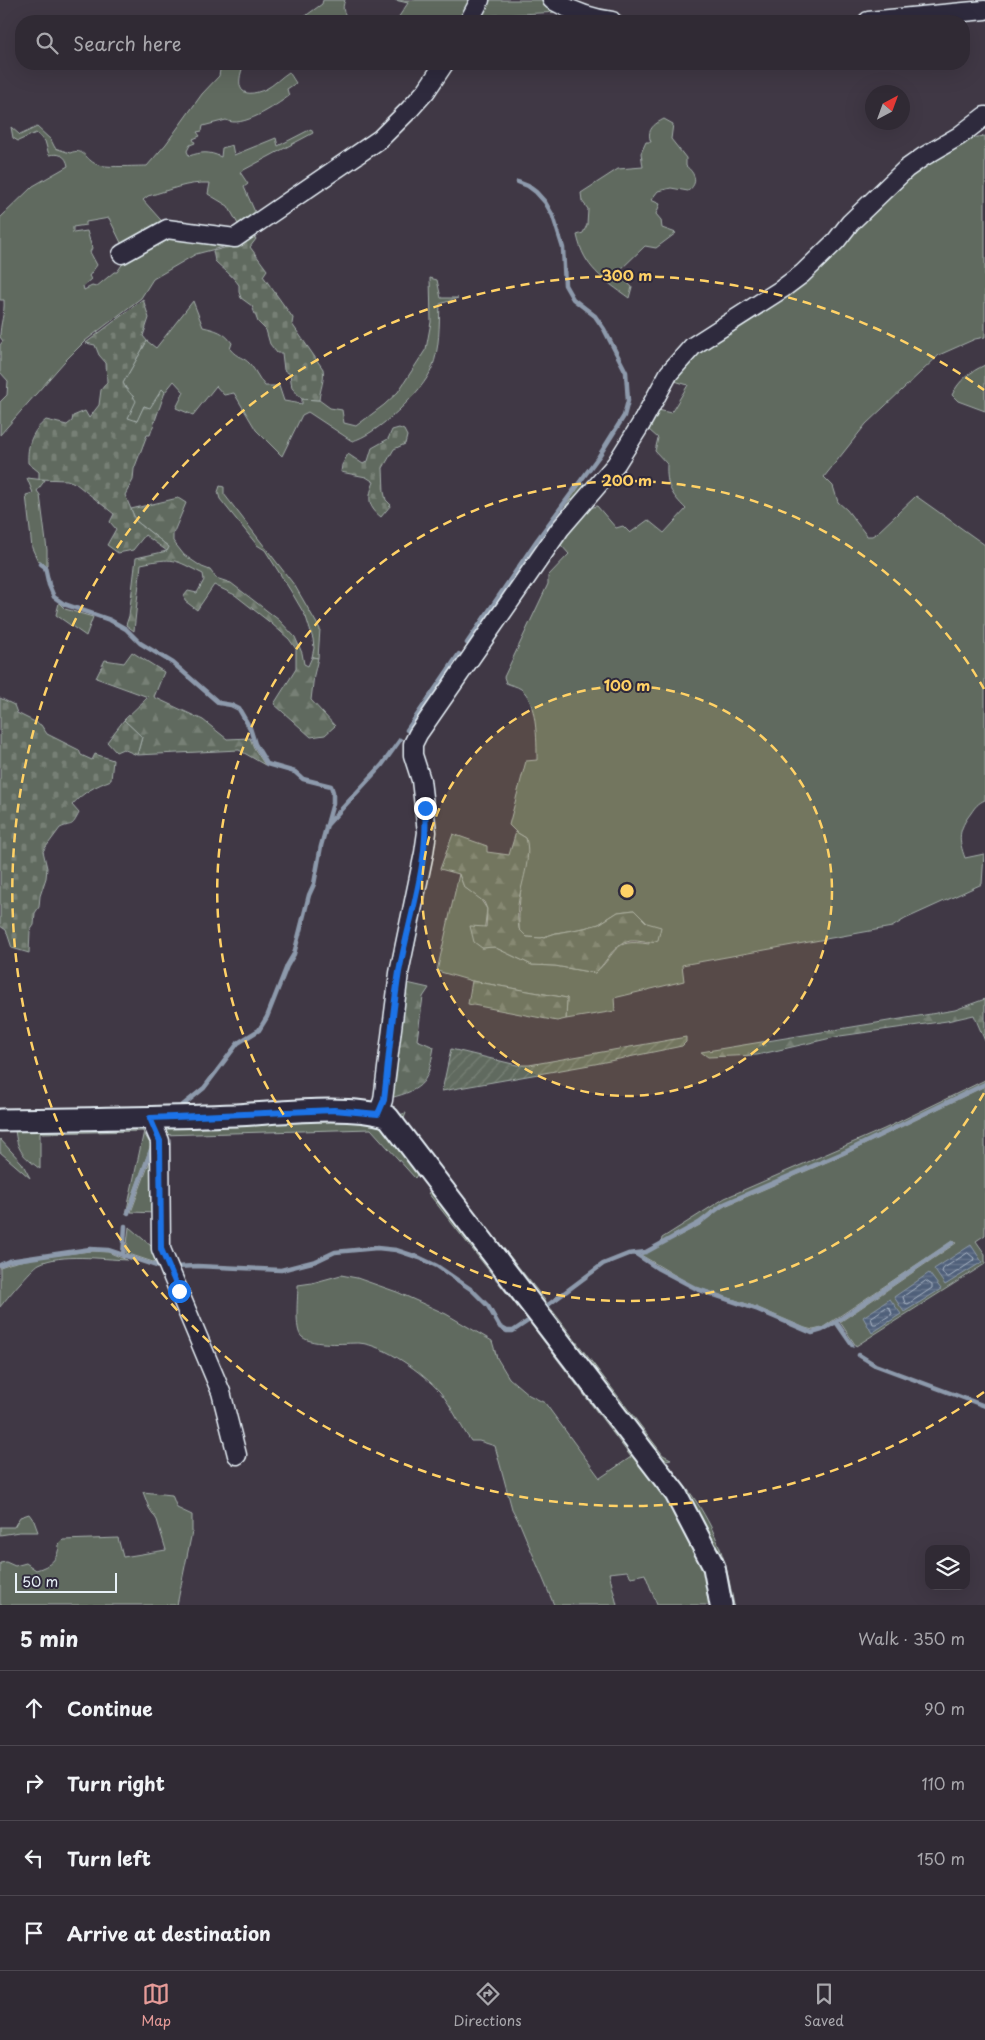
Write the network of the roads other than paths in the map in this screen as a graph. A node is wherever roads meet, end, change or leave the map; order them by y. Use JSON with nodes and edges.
{"nodes":[{"id":1,"x":480,"y":0,"type":"edge"},
{"id":2,"x":552,"y":0,"type":"edge"},
{"id":3,"x":985,"y":10,"type":"edge"},
{"id":4,"x":472,"y":15,"type":"edge"},
{"id":5,"x":585,"y":15,"type":"edge"},
{"id":6,"x":932,"y":15,"type":"edge"},
{"id":7,"x":440,"y":70,"type":"edge"},
{"id":8,"x":985,"y":116,"type":"edge"},
{"id":9,"x":122,"y":254,"type":"dead end"},
{"id":10,"x":378,"y":1114,"type":"junction"},
{"id":11,"x":150,"y":1118,"type":"junction"},
{"id":12,"x":0,"y":1120,"type":"edge"},
{"id":13,"x":236,"y":1455,"type":"dead end"},
{"id":14,"x":721,"y":1605,"type":"edge"}],
"edges":[{"from":1,"to":4,"type":"street"},
{"from":2,"to":5,"type":"street"},
{"from":3,"to":6,"type":"street"},
{"from":7,"to":9,"type":"street"},
{"from":8,"to":10,"type":"street"},
{"from":10,"to":11,"type":"main road"},
{"from":10,"to":14,"type":"main road"},
{"from":11,"to":12,"type":"main road"},
{"from":11,"to":13,"type":"street"}]}
